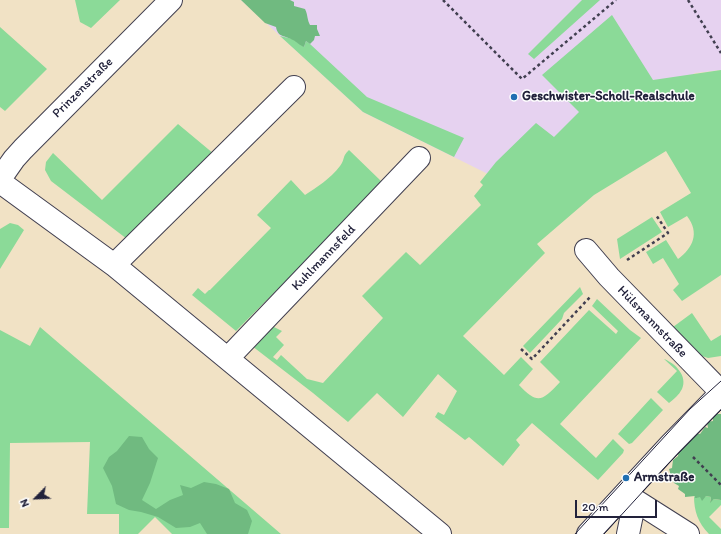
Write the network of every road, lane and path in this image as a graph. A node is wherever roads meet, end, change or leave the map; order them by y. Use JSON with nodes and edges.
{"nodes":[{"id":1,"x":171,"y":0,"type":"edge"},
{"id":2,"x":443,"y":0,"type":"edge"},
{"id":3,"x":616,"y":0,"type":"edge"},
{"id":4,"x":688,"y":0,"type":"edge"},
{"id":5,"x":721,"y":53,"type":"edge"},
{"id":6,"x":294,"y":87,"type":"dead end"},
{"id":7,"x":419,"y":158,"type":"dead end"},
{"id":8,"x":0,"y":181,"type":"edge"},
{"id":9,"x":656,"y":214,"type":"dead end"},
{"id":10,"x":586,"y":250,"type":"dead end"},
{"id":11,"x":114,"y":266,"type":"junction"},
{"id":12,"x":609,"y":278,"type":"junction"},
{"id":13,"x":521,"y":349,"type":"dead end"},
{"id":14,"x":228,"y":358,"type":"junction"},
{"id":15,"x":721,"y":393,"type":"edge"},
{"id":16,"x":675,"y":440,"type":"junction"},
{"id":17,"x":721,"y":485,"type":"edge"},
{"id":18,"x":630,"y":497,"type":"junction"},
{"id":19,"x":440,"y":534,"type":"edge"},
{"id":20,"x":588,"y":534,"type":"edge"},
{"id":21,"x":628,"y":534,"type":"edge"},
{"id":22,"x":688,"y":534,"type":"edge"}],
"edges":[{"from":1,"to":8,"type":"street","name":"Prinzenstraße"},
{"from":2,"to":3,"type":"path"},
{"from":4,"to":5,"type":"path"},
{"from":6,"to":11,"type":"street"},
{"from":7,"to":14,"type":"street","name":"Kuhlmannsfeld"},
{"from":8,"to":11,"type":"street"},
{"from":9,"to":12,"type":"path"},
{"from":10,"to":12,"type":"street","name":"Hülsmannstraße"},
{"from":11,"to":14,"type":"street"},
{"from":12,"to":13,"type":"path"},
{"from":12,"to":15,"type":"street","name":"Hülsmannstraße"},
{"from":14,"to":19,"type":"street"},
{"from":15,"to":16,"type":"street","name":"Hülsmannstraße"},
{"from":16,"to":17,"type":"path"},
{"from":16,"to":18,"type":"street","name":"Hülsmannstraße"},
{"from":18,"to":20,"type":"street","name":"Hülsmannstraße"},
{"from":18,"to":21,"type":"street"},
{"from":18,"to":22,"type":"street"}]}
